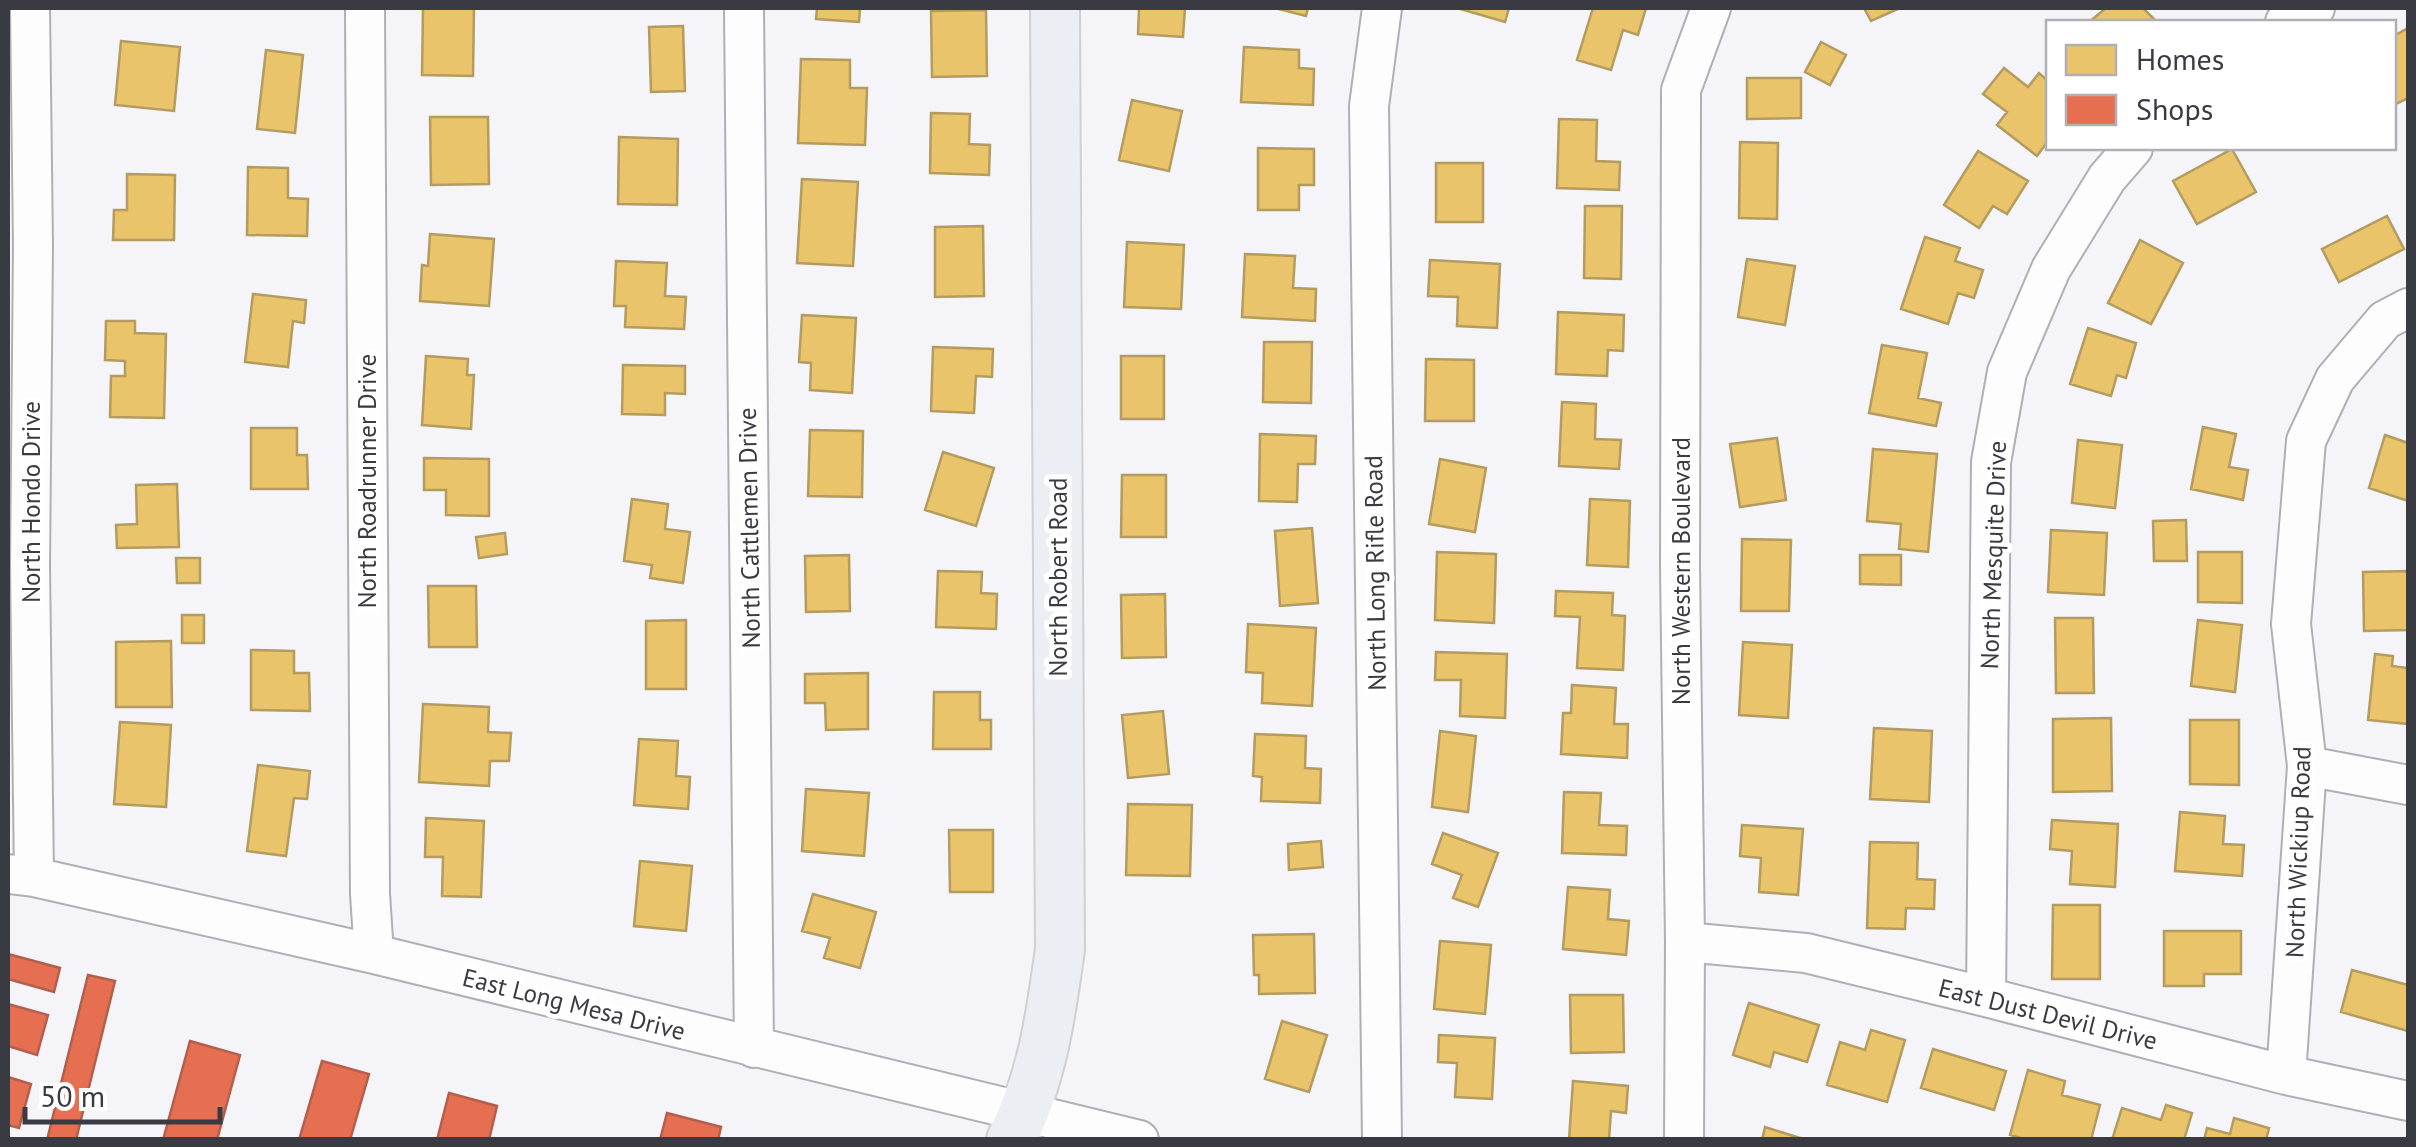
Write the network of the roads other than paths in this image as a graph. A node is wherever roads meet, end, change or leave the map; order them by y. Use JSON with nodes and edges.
{"nodes":[{"id":1,"x":30,"y":8,"type":"edge"},
{"id":2,"x":365,"y":8,"type":"edge"},
{"id":3,"x":744,"y":8,"type":"edge"},
{"id":4,"x":1054,"y":8,"type":"edge"},
{"id":5,"x":1382,"y":8,"type":"edge"},
{"id":6,"x":1711,"y":8,"type":"edge"},
{"id":7,"x":2314,"y":8,"type":"edge"},
{"id":8,"x":2288,"y":20,"type":"edge"},
{"id":9,"x":2131,"y":150,"type":"edge"},
{"id":10,"x":20,"y":243,"type":"edge"},
{"id":11,"x":2408,"y":308,"type":"edge"},
{"id":12,"x":19,"y":564,"type":"edge"},
{"id":13,"x":2307,"y":766,"type":"junction"},
{"id":14,"x":2408,"y":785,"type":"edge"},
{"id":15,"x":21,"y":875,"type":"edge"},
{"id":16,"x":1685,"y":942,"type":"junction"},
{"id":17,"x":374,"y":954,"type":"junction"},
{"id":18,"x":1986,"y":997,"type":"junction"},
{"id":19,"x":754,"y":1048,"type":"junction"},
{"id":20,"x":2286,"y":1075,"type":"junction"},
{"id":21,"x":2408,"y":1102,"type":"edge"},
{"id":22,"x":1018,"y":1125,"type":"edge"},
{"id":23,"x":1139,"y":1140,"type":"edge"},
{"id":24,"x":1382,"y":1140,"type":"edge"},
{"id":25,"x":1684,"y":1140,"type":"edge"}],
"edges":[{"from":1,"to":10,"type":"street","name":"North Hondo Drive"},
{"from":2,"to":17,"type":"street","name":"North Roadrunner Drive"},
{"from":3,"to":19,"type":"street","name":"North Cattlemen Drive"},
{"from":4,"to":22,"type":"main road","name":"North Robert Road"},
{"from":5,"to":24,"type":"street","name":"North Long Rifle Road"},
{"from":6,"to":16,"type":"street","name":"North Western Boulevard"},
{"from":7,"to":8,"type":"street"},
{"from":9,"to":18,"type":"street","name":"North Mesquite Drive"},
{"from":10,"to":12,"type":"street","name":"North Hondo Drive"},
{"from":11,"to":13,"type":"street","name":"North Wickiup Road"},
{"from":12,"to":15,"type":"street","name":"North Hondo Drive"},
{"from":13,"to":14,"type":"street"},
{"from":13,"to":20,"type":"street","name":"North Wickiup Road"},
{"from":15,"to":17,"type":"street","name":"East Long Mesa Drive"},
{"from":16,"to":18,"type":"street","name":"East Dust Devil Drive"},
{"from":16,"to":25,"type":"street","name":"North Western Boulevard"},
{"from":17,"to":19,"type":"street","name":"East Long Mesa Drive"},
{"from":18,"to":20,"type":"street","name":"East Dust Devil Drive"},
{"from":19,"to":22,"type":"street","name":"East Long Mesa Drive"},
{"from":20,"to":21,"type":"street","name":"East Dust Devil Drive"},
{"from":22,"to":23,"type":"street","name":"East Long Mesa Drive"}]}
